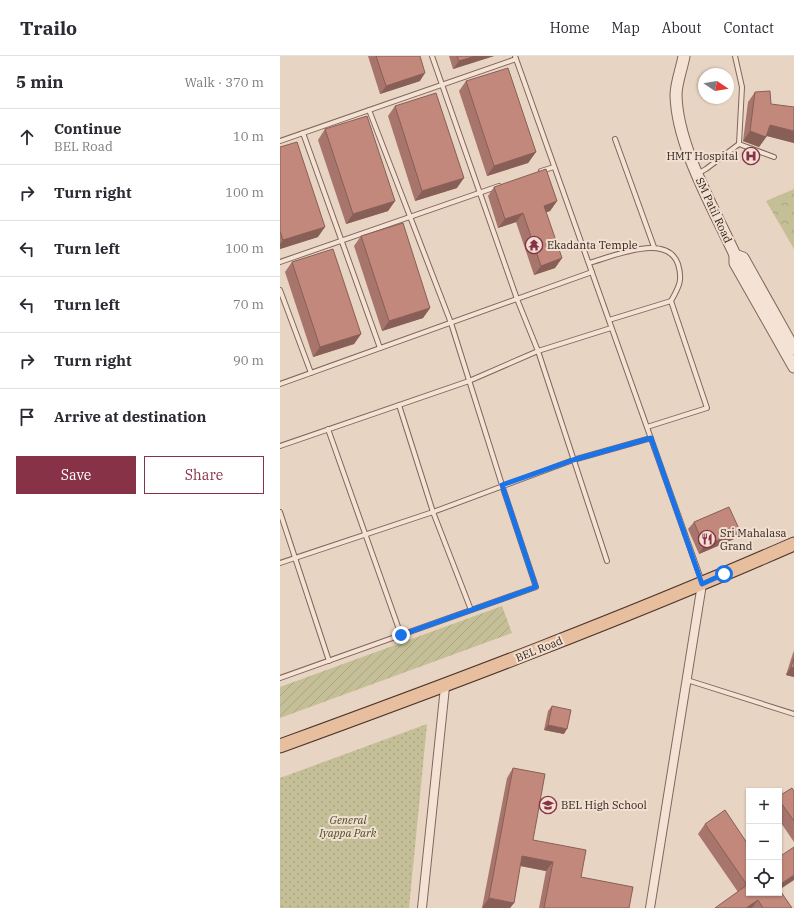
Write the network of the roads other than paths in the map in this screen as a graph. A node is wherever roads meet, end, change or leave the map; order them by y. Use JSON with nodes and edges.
{"nodes":[{"id":1,"x":432,"y":56,"type":"edge"},
{"id":2,"x":684,"y":56,"type":"edge"},
{"id":3,"x":735,"y":56,"type":"edge"},
{"id":4,"x":516,"y":58,"type":"edge"},
{"id":5,"x":442,"y":85,"type":"junction"},
{"id":6,"x":369,"y":110,"type":"junction"},
{"id":7,"x":303,"y":133,"type":"junction"},
{"id":8,"x":615,"y":139,"type":"dead end"},
{"id":9,"x":280,"y":141,"type":"edge"},
{"id":10,"x":739,"y":144,"type":"junction"},
{"id":11,"x":774,"y":157,"type":"dead end"},
{"id":12,"x":554,"y":167,"type":"junction"},
{"id":13,"x":532,"y":174,"type":"edge"},
{"id":14,"x":697,"y":174,"type":"junction"},
{"id":15,"x":503,"y":184,"type":"edge"},
{"id":16,"x":481,"y":192,"type":"junction"},
{"id":17,"x":410,"y":217,"type":"junction"},
{"id":18,"x":341,"y":241,"type":"junction"},
{"id":19,"x":654,"y":247,"type":"junction"},
{"id":20,"x":735,"y":255,"type":"junction"},
{"id":21,"x":280,"y":262,"type":"edge"},
{"id":22,"x":589,"y":263,"type":"junction"},
{"id":23,"x":592,"y":272,"type":"junction"},
{"id":24,"x":280,"y":290,"type":"edge"},
{"id":25,"x":517,"y":299,"type":"junction"},
{"id":26,"x":671,"y":301,"type":"junction"},
{"id":27,"x":609,"y":320,"type":"junction"},
{"id":28,"x":451,"y":323,"type":"junction"},
{"id":29,"x":611,"y":328,"type":"junction"},
{"id":30,"x":380,"y":348,"type":"junction"},
{"id":31,"x":794,"y":349,"type":"edge"},
{"id":32,"x":538,"y":351,"type":"junction"},
{"id":33,"x":794,"y":367,"type":"edge"},
{"id":34,"x":311,"y":373,"type":"junction"},
{"id":35,"x":468,"y":381,"type":"junction"},
{"id":36,"x":280,"y":384,"type":"edge"},
{"id":37,"x":399,"y":405,"type":"junction"},
{"id":38,"x":647,"y":427,"type":"junction"},
{"id":39,"x":328,"y":430,"type":"junction"},
{"id":40,"x":651,"y":438,"type":"junction"},
{"id":41,"x":280,"y":446,"type":"edge"},
{"id":42,"x":573,"y":460,"type":"junction"},
{"id":43,"x":502,"y":485,"type":"junction"},
{"id":44,"x":280,"y":512,"type":"edge"},
{"id":45,"x":433,"y":512,"type":"junction"},
{"id":46,"x":366,"y":535,"type":"junction"},
{"id":47,"x":794,"y":544,"type":"edge"},
{"id":48,"x":296,"y":559,"type":"junction"},
{"id":49,"x":607,"y":562,"type":"dead end"},
{"id":50,"x":280,"y":563,"type":"edge"},
{"id":51,"x":702,"y":584,"type":"junction"},
{"id":52,"x":471,"y":610,"type":"junction"},
{"id":53,"x":401,"y":635,"type":"junction"},
{"id":54,"x":329,"y":661,"type":"junction"},
{"id":55,"x":280,"y":678,"type":"edge"},
{"id":56,"x":687,"y":680,"type":"junction"},
{"id":57,"x":445,"y":686,"type":"junction"},
{"id":58,"x":794,"y":714,"type":"edge"},
{"id":59,"x":280,"y":746,"type":"edge"},
{"id":60,"x":422,"y":908,"type":"edge"},
{"id":61,"x":650,"y":908,"type":"edge"}],
"edges":[{"from":1,"to":5,"type":"lane"},
{"from":2,"to":14,"type":"street","name":"SM Patil Road"},
{"from":3,"to":10,"type":"lane"},
{"from":4,"to":5,"type":"lane"},
{"from":4,"to":12,"type":"lane"},
{"from":5,"to":6,"type":"lane"},
{"from":5,"to":16,"type":"lane"},
{"from":6,"to":7,"type":"lane"},
{"from":6,"to":17,"type":"lane"},
{"from":7,"to":9,"type":"lane"},
{"from":7,"to":18,"type":"lane"},
{"from":8,"to":19,"type":"lane"},
{"from":10,"to":11,"type":"lane"},
{"from":10,"to":14,"type":"lane"},
{"from":12,"to":13,"type":"lane"},
{"from":12,"to":22,"type":"lane"},
{"from":14,"to":20,"type":"street","name":"SM Patil Road"},
{"from":15,"to":16,"type":"lane"},
{"from":16,"to":17,"type":"lane"},
{"from":16,"to":25,"type":"lane"},
{"from":17,"to":18,"type":"lane"},
{"from":17,"to":28,"type":"lane"},
{"from":18,"to":21,"type":"lane"},
{"from":18,"to":30,"type":"lane"},
{"from":19,"to":22,"type":"lane"},
{"from":19,"to":26,"type":"lane"},
{"from":20,"to":31,"type":"street","name":"SM Patil Road"},
{"from":20,"to":33,"type":"street"},
{"from":22,"to":23,"type":"lane"},
{"from":23,"to":25,"type":"lane"},
{"from":23,"to":27,"type":"lane"},
{"from":24,"to":34,"type":"lane"},
{"from":25,"to":28,"type":"lane"},
{"from":25,"to":32,"type":"lane"},
{"from":26,"to":27,"type":"lane"},
{"from":26,"to":38,"type":"lane"},
{"from":27,"to":29,"type":"lane"},
{"from":28,"to":30,"type":"lane"},
{"from":28,"to":35,"type":"lane"},
{"from":29,"to":32,"type":"lane"},
{"from":29,"to":38,"type":"lane"},
{"from":30,"to":34,"type":"lane"},
{"from":32,"to":35,"type":"lane"},
{"from":32,"to":42,"type":"lane"},
{"from":34,"to":36,"type":"lane"},
{"from":35,"to":37,"type":"lane"},
{"from":35,"to":43,"type":"lane"},
{"from":37,"to":39,"type":"lane"},
{"from":37,"to":45,"type":"lane"},
{"from":38,"to":40,"type":"lane"},
{"from":39,"to":41,"type":"lane"},
{"from":39,"to":46,"type":"lane"},
{"from":40,"to":42,"type":"lane"},
{"from":40,"to":51,"type":"lane"},
{"from":42,"to":43,"type":"lane"},
{"from":42,"to":49,"type":"lane"},
{"from":43,"to":45,"type":"lane"},
{"from":43,"to":52,"type":"lane"},
{"from":44,"to":48,"type":"lane"},
{"from":45,"to":46,"type":"lane"},
{"from":45,"to":52,"type":"lane"},
{"from":46,"to":48,"type":"lane"},
{"from":46,"to":53,"type":"lane"},
{"from":47,"to":51,"type":"main road","name":"BEL Road"},
{"from":48,"to":50,"type":"lane"},
{"from":48,"to":54,"type":"lane"},
{"from":51,"to":56,"type":"street"},
{"from":51,"to":57,"type":"main road","name":"BEL Road"},
{"from":52,"to":53,"type":"lane"},
{"from":53,"to":54,"type":"lane"},
{"from":54,"to":55,"type":"lane"},
{"from":56,"to":58,"type":"lane"},
{"from":56,"to":61,"type":"street"},
{"from":57,"to":59,"type":"main road","name":"BEL Road"},
{"from":57,"to":60,"type":"street"}]}
